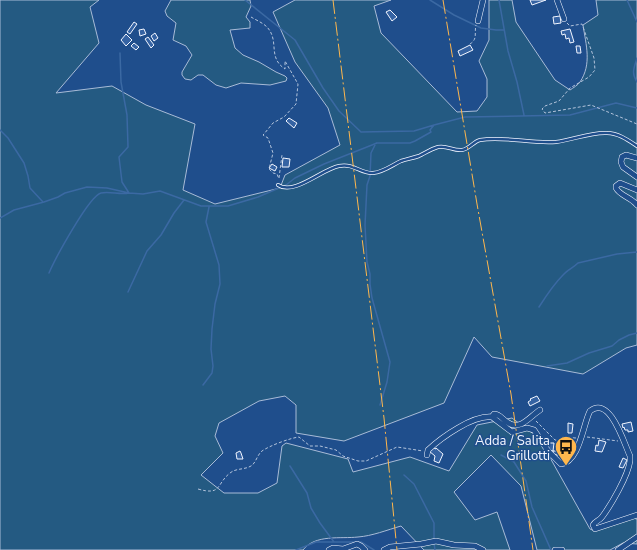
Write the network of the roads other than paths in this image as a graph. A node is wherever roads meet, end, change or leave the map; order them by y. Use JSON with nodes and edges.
{"nodes":[{"id":1,"x":483,"y":0,"type":"edge"},
{"id":2,"x":557,"y":0,"type":"edge"},
{"id":3,"x":564,"y":19,"type":"road end"},
{"id":4,"x":478,"y":21,"type":"road end"},
{"id":5,"x":637,"y":146,"type":"edge"},
{"id":6,"x":637,"y":158,"type":"edge"},
{"id":7,"x":637,"y":178,"type":"edge"},
{"id":8,"x":278,"y":185,"type":"dead end"},
{"id":9,"x":637,"y":190,"type":"edge"},
{"id":10,"x":637,"y":205,"type":"edge"},
{"id":11,"x":540,"y":410,"type":"dead end"},
{"id":12,"x":492,"y":417,"type":"junction"},
{"id":13,"x":427,"y":453,"type":"road end"},
{"id":14,"x":637,"y":515,"type":"edge"},
{"id":15,"x":637,"y":537,"type":"edge"},
{"id":16,"x":329,"y":550,"type":"edge"},
{"id":17,"x":365,"y":550,"type":"edge"},
{"id":18,"x":384,"y":550,"type":"edge"},
{"id":19,"x":483,"y":550,"type":"edge"},
{"id":20,"x":555,"y":550,"type":"edge"},
{"id":21,"x":562,"y":550,"type":"edge"},
{"id":22,"x":618,"y":550,"type":"edge"}],
"edges":[{"from":1,"to":4,"type":"street"},
{"from":2,"to":3,"type":"street"},
{"from":5,"to":8,"type":"lane"},
{"from":6,"to":7,"type":"street"},
{"from":9,"to":10,"type":"street"},
{"from":11,"to":12,"type":"street"},
{"from":12,"to":13,"type":"street"},
{"from":12,"to":14,"type":"street"},
{"from":15,"to":22,"type":"street"},
{"from":16,"to":17,"type":"street"},
{"from":18,"to":19,"type":"street"},
{"from":20,"to":21,"type":"street"}]}
